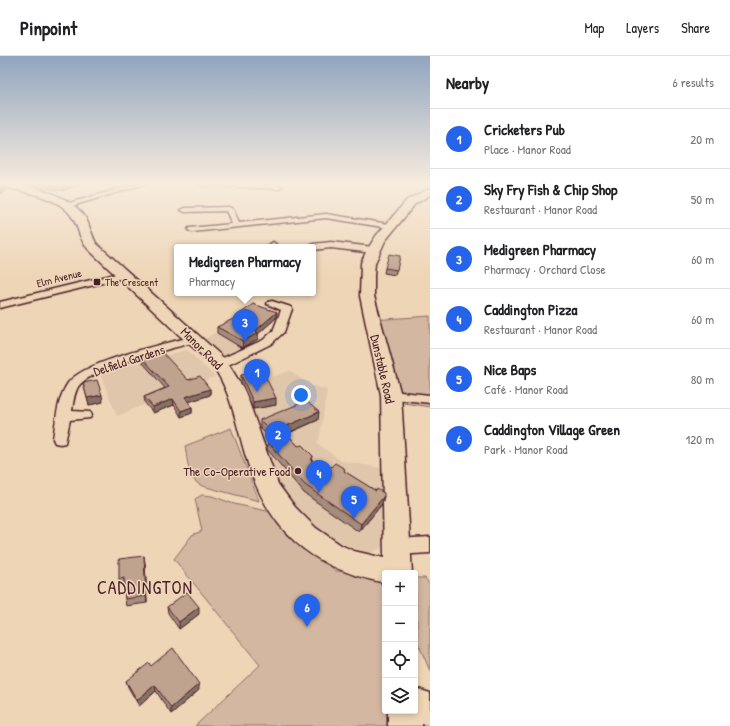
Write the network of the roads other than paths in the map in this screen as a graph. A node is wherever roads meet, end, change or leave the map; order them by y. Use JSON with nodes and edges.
{"nodes":[{"id":1,"x":76,"y":214,"type":"edge"},
{"id":2,"x":234,"y":214,"type":"edge"},
{"id":3,"x":400,"y":214,"type":"edge"},
{"id":4,"x":236,"y":225,"type":"junction"},
{"id":5,"x":390,"y":226,"type":"junction"},
{"id":6,"x":192,"y":230,"type":"dead end"},
{"id":7,"x":316,"y":247,"type":"edge"},
{"id":8,"x":373,"y":250,"type":"junction"},
{"id":9,"x":124,"y":275,"type":"junction"},
{"id":10,"x":272,"y":304,"type":"dead end"},
{"id":11,"x":0,"y":305,"type":"edge"},
{"id":12,"x":195,"y":339,"type":"junction"},
{"id":13,"x":220,"y":364,"type":"junction"},
{"id":14,"x":391,"y":395,"type":"junction"},
{"id":15,"x":430,"y":399,"type":"edge"},
{"id":16,"x":85,"y":415,"type":"dead end"},
{"id":17,"x":65,"y":416,"type":"junction"},
{"id":18,"x":60,"y":439,"type":"dead end"},
{"id":19,"x":430,"y":545,"type":"edge"},
{"id":20,"x":397,"y":547,"type":"junction"},
{"id":21,"x":384,"y":570,"type":"edge"},
{"id":22,"x":397,"y":570,"type":"edge"},
{"id":23,"x":418,"y":706,"type":"edge"},
{"id":24,"x":430,"y":710,"type":"edge"},
{"id":25,"x":405,"y":714,"type":"edge"},
{"id":26,"x":405,"y":726,"type":"edge"}],
"edges":[{"from":1,"to":9,"type":"street","name":"Manor Road"},
{"from":2,"to":4,"type":"street"},
{"from":3,"to":5,"type":"street","name":"Dunstable Road"},
{"from":4,"to":5,"type":"street"},
{"from":4,"to":6,"type":"street"},
{"from":5,"to":8,"type":"street","name":"Dunstable Road"},
{"from":7,"to":8,"type":"street"},
{"from":8,"to":14,"type":"street","name":"Dunstable Road"},
{"from":9,"to":11,"type":"street","name":"Elm Avenue"},
{"from":9,"to":12,"type":"street","name":"Manor Road"},
{"from":10,"to":13,"type":"street"},
{"from":12,"to":13,"type":"street","name":"Manor Road"},
{"from":12,"to":17,"type":"street","name":"Delfield Gardens"},
{"from":13,"to":21,"type":"street","name":"Manor Road"},
{"from":14,"to":15,"type":"street"},
{"from":14,"to":20,"type":"street","name":"Dunstable Road"},
{"from":16,"to":17,"type":"street"},
{"from":17,"to":18,"type":"street","name":"Delfield Gardens"},
{"from":19,"to":20,"type":"street"},
{"from":20,"to":22,"type":"street","name":"Dunstable Road"},
{"from":23,"to":24,"type":"street"},
{"from":25,"to":26,"type":"street"}]}
